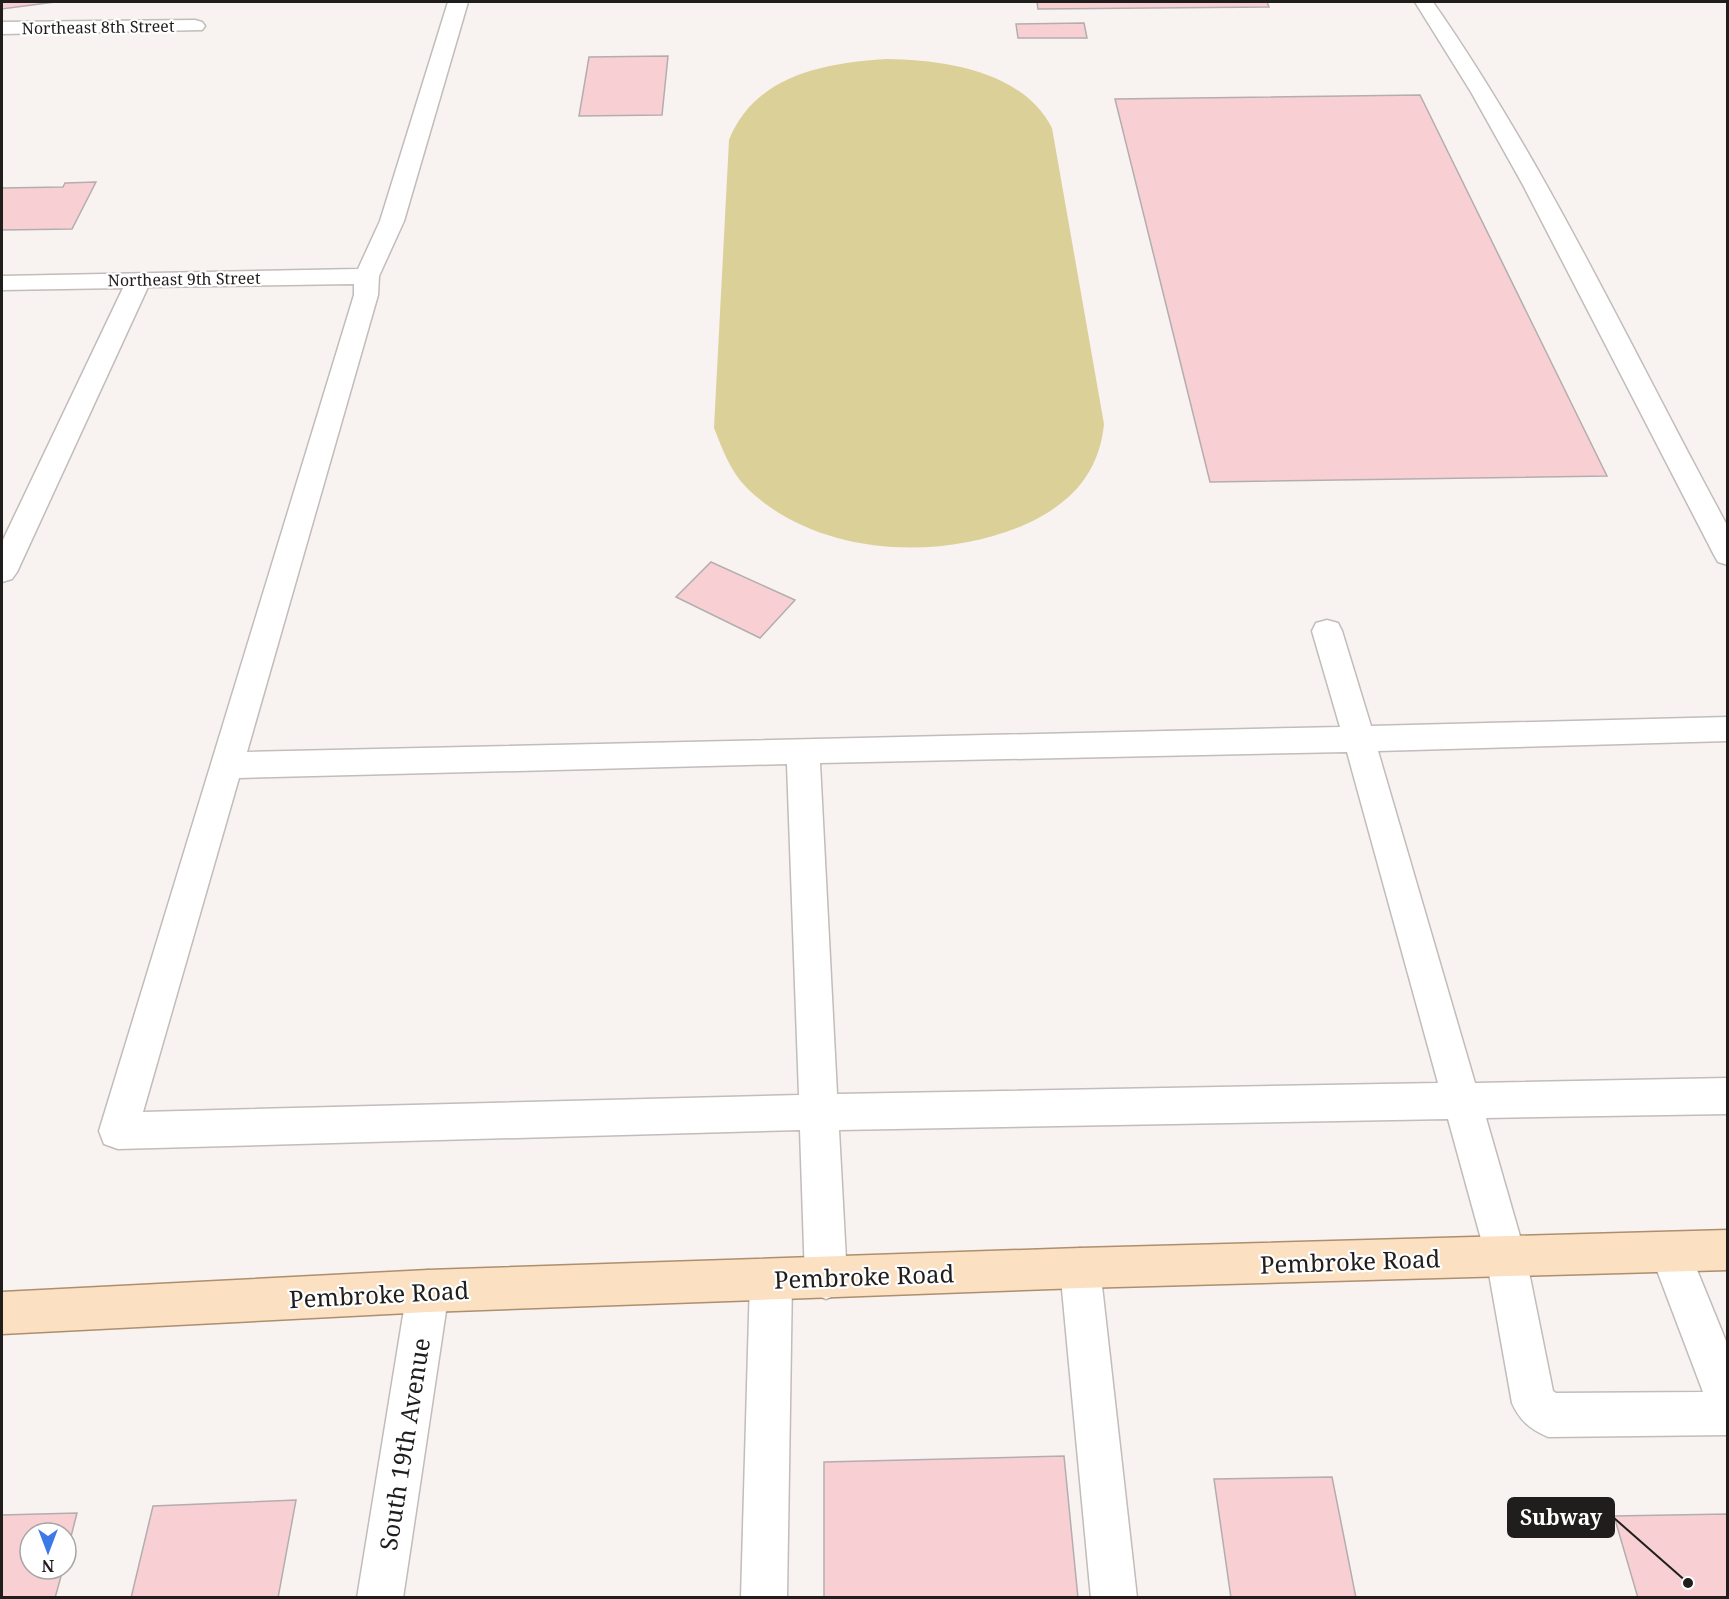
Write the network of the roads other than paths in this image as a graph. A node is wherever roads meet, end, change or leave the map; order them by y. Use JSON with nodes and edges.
{"nodes":[{"id":1,"x":458,"y":2,"type":"edge"},
{"id":2,"x":1424,"y":2,"type":"edge"},
{"id":3,"x":195,"y":26,"type":"dead end"},
{"id":4,"x":2,"y":28,"type":"edge"},
{"id":5,"x":367,"y":276,"type":"junction"},
{"id":6,"x":139,"y":280,"type":"junction"},
{"id":7,"x":2,"y":283,"type":"edge"},
{"id":8,"x":1728,"y":555,"type":"edge"},
{"id":9,"x":2,"y":572,"type":"edge"},
{"id":10,"x":1327,"y":631,"type":"dead end"},
{"id":11,"x":1728,"y":729,"type":"edge"},
{"id":12,"x":1359,"y":739,"type":"junction"},
{"id":13,"x":803,"y":751,"type":"junction"},
{"id":14,"x":227,"y":765,"type":"junction"},
{"id":15,"x":1728,"y":1095,"type":"edge"},
{"id":16,"x":1462,"y":1100,"type":"junction"},
{"id":17,"x":818,"y":1112,"type":"junction"},
{"id":18,"x":1728,"y":1250,"type":"edge"},
{"id":19,"x":1670,"y":1252,"type":"junction"},
{"id":20,"x":1506,"y":1257,"type":"junction"},
{"id":21,"x":1080,"y":1268,"type":"junction"},
{"id":22,"x":826,"y":1278,"type":"junction"},
{"id":23,"x":771,"y":1280,"type":"junction"},
{"id":24,"x":428,"y":1291,"type":"junction"},
{"id":25,"x":2,"y":1313,"type":"edge"},
{"id":26,"x":1728,"y":1401,"type":"edge"},
{"id":27,"x":1728,"y":1413,"type":"edge"},
{"id":28,"x":380,"y":1598,"type":"edge"},
{"id":29,"x":764,"y":1598,"type":"edge"},
{"id":30,"x":1114,"y":1598,"type":"edge"}],
"edges":[{"from":1,"to":5,"type":"street"},
{"from":2,"to":8,"type":"street"},
{"from":3,"to":4,"type":"street","name":"Northeast 8th Street"},
{"from":5,"to":6,"type":"street","name":"Northeast 9th Street"},
{"from":5,"to":14,"type":"street"},
{"from":6,"to":7,"type":"street","name":"Northeast 9th Street"},
{"from":6,"to":9,"type":"street"},
{"from":10,"to":12,"type":"street"},
{"from":11,"to":12,"type":"street"},
{"from":12,"to":13,"type":"street"},
{"from":12,"to":16,"type":"street"},
{"from":13,"to":14,"type":"street"},
{"from":13,"to":17,"type":"street"},
{"from":14,"to":17,"type":"street"},
{"from":15,"to":16,"type":"street"},
{"from":16,"to":17,"type":"street"},
{"from":16,"to":20,"type":"street"},
{"from":17,"to":22,"type":"street"},
{"from":18,"to":19,"type":"main road","name":"Pembroke Road"},
{"from":19,"to":20,"type":"main road","name":"Pembroke Road"},
{"from":19,"to":26,"type":"street"},
{"from":20,"to":21,"type":"main road","name":"Pembroke Road"},
{"from":20,"to":27,"type":"street"},
{"from":21,"to":22,"type":"main road","name":"Pembroke Road"},
{"from":21,"to":30,"type":"street"},
{"from":22,"to":23,"type":"main road","name":"Pembroke Road"},
{"from":23,"to":24,"type":"main road","name":"Pembroke Road"},
{"from":23,"to":29,"type":"street"},
{"from":24,"to":25,"type":"main road","name":"Pembroke Road"},
{"from":24,"to":28,"type":"street","name":"South 19th Avenue"}]}
